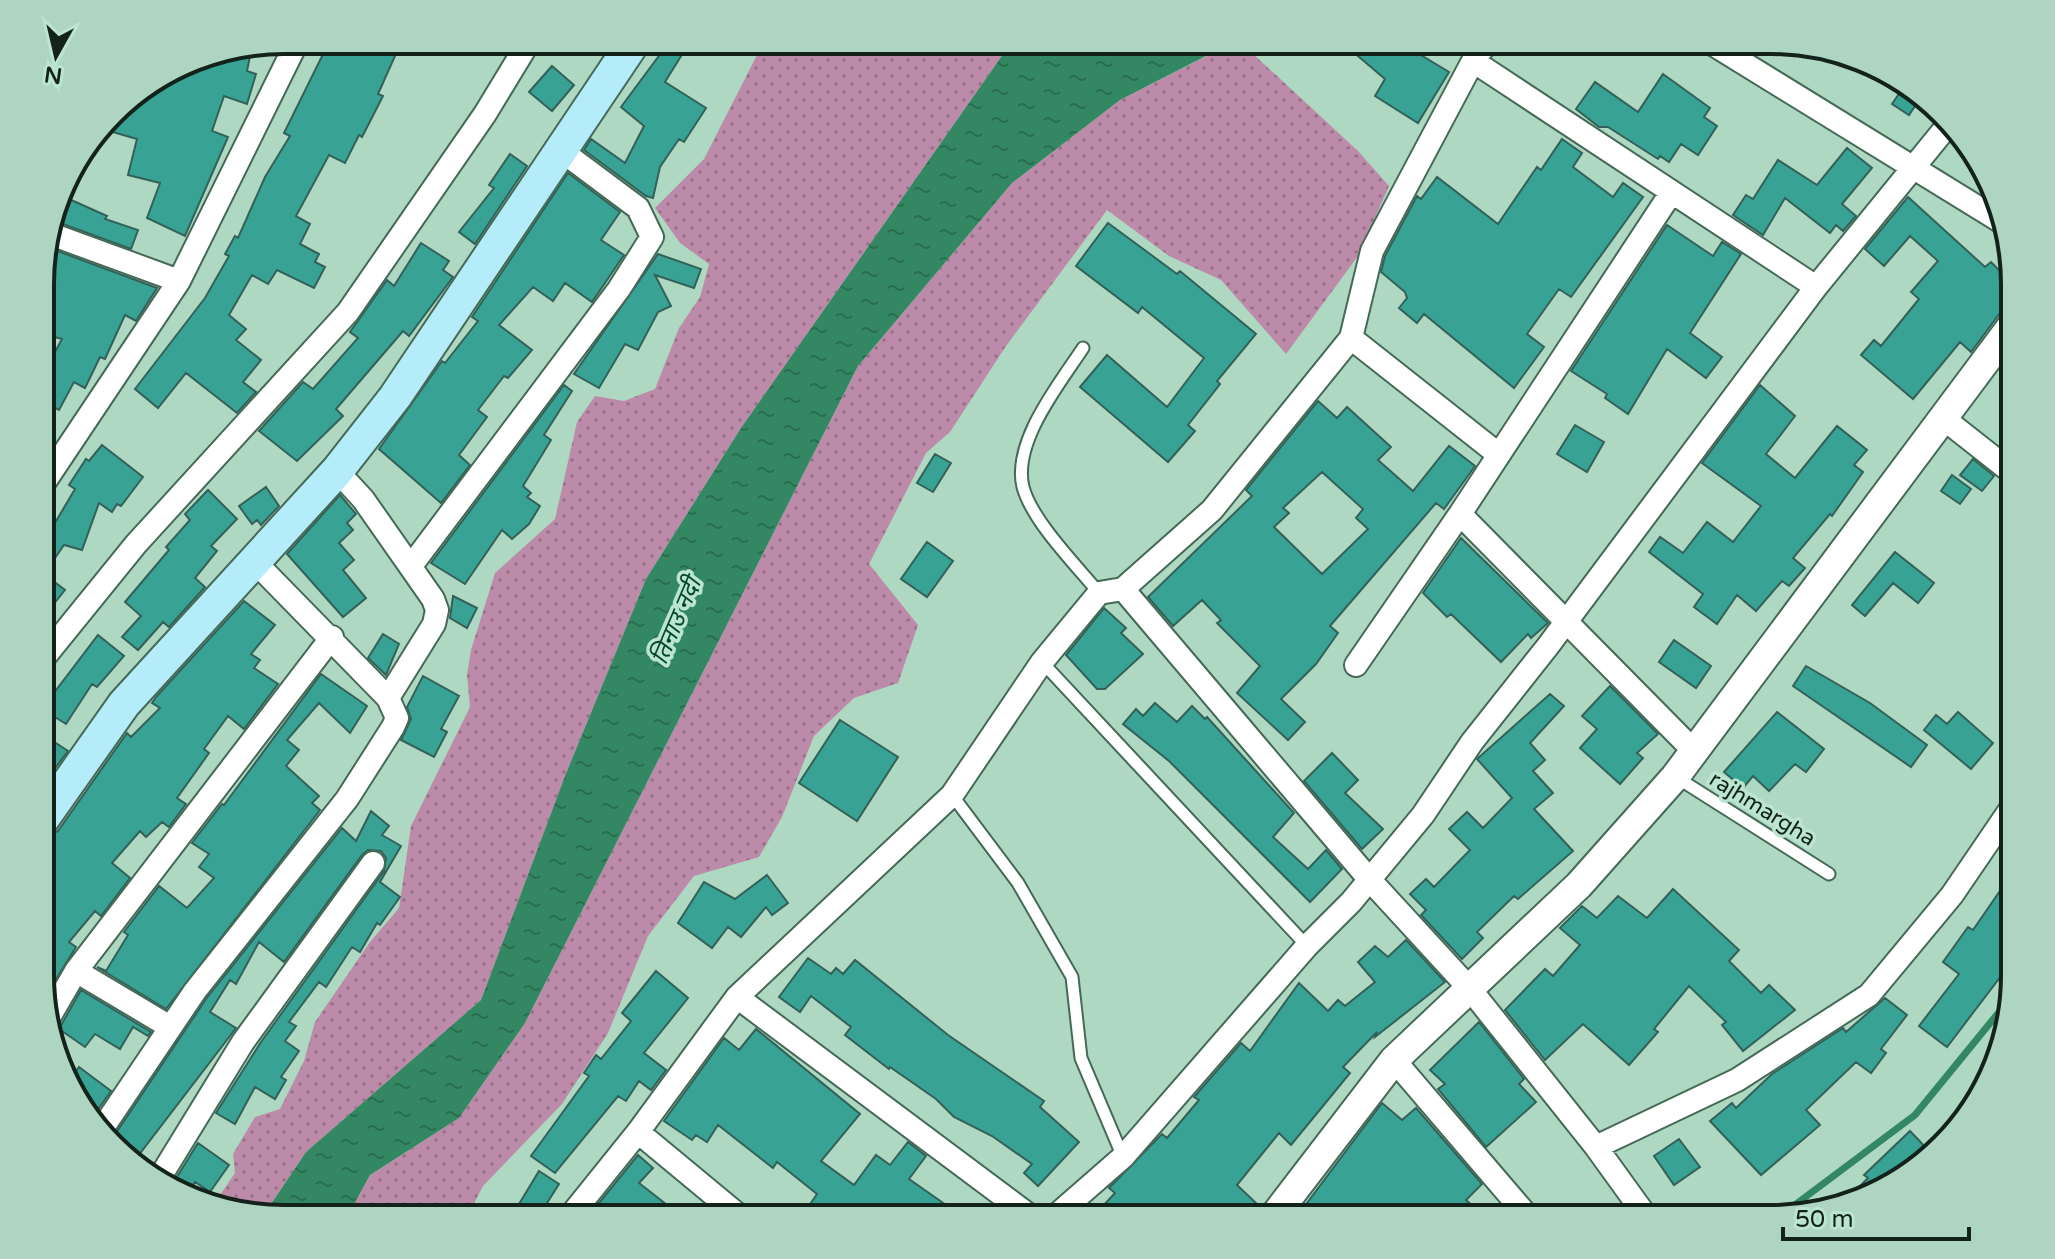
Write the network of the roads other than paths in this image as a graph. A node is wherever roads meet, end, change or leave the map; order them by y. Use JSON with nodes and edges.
{"nodes":[{"id":1,"x":291,"y":54,"type":"edge"},
{"id":2,"x":521,"y":54,"type":"edge"},
{"id":3,"x":626,"y":54,"type":"edge"},
{"id":4,"x":1478,"y":54,"type":"edge"},
{"id":5,"x":1729,"y":54,"type":"edge"},
{"id":6,"x":1473,"y":61,"type":"junction"},
{"id":7,"x":1943,"y":132,"type":"edge"},
{"id":8,"x":563,"y":152,"type":"junction"},
{"id":9,"x":1913,"y":168,"type":"junction"},
{"id":10,"x":1671,"y":193,"type":"junction"},
{"id":11,"x":1989,"y":215,"type":"edge"},
{"id":12,"x":59,"y":237,"type":"edge"},
{"id":13,"x":179,"y":281,"type":"junction"},
{"id":14,"x":1816,"y":287,"type":"junction"},
{"id":15,"x":1351,"y":338,"type":"junction"},
{"id":16,"x":2001,"y":340,"type":"edge"},
{"id":17,"x":1083,"y":348,"type":"dead end"},
{"id":18,"x":1943,"y":418,"type":"junction"},
{"id":19,"x":1498,"y":454,"type":"junction"},
{"id":20,"x":2001,"y":464,"type":"edge"},
{"id":21,"x":54,"y":468,"type":"edge"},
{"id":22,"x":337,"y":471,"type":"junction"},
{"id":23,"x":1460,"y":514,"type":"junction"},
{"id":24,"x":254,"y":561,"type":"junction"},
{"id":25,"x":411,"y":566,"type":"junction"},
{"id":26,"x":1123,"y":589,"type":"junction"},
{"id":27,"x":1099,"y":593,"type":"junction"},
{"id":28,"x":1566,"y":620,"type":"junction"},
{"id":29,"x":332,"y":637,"type":"junction"},
{"id":30,"x":54,"y":645,"type":"edge"},
{"id":31,"x":1042,"y":662,"type":"junction"},
{"id":32,"x":1356,"y":665,"type":"dead end"},
{"id":33,"x":388,"y":698,"type":"junction"},
{"id":34,"x":1694,"y":751,"type":"junction"},
{"id":35,"x":1675,"y":777,"type":"junction"},
{"id":36,"x":952,"y":795,"type":"junction"},
{"id":37,"x":54,"y":803,"type":"edge"},
{"id":38,"x":2001,"y":823,"type":"edge"},
{"id":39,"x":373,"y":863,"type":"dead end"},
{"id":40,"x":1829,"y":874,"type":"dead end"},
{"id":41,"x":1369,"y":879,"type":"junction"},
{"id":42,"x":1307,"y":946,"type":"junction"},
{"id":43,"x":76,"y":971,"type":"junction"},
{"id":44,"x":1470,"y":989,"type":"junction"},
{"id":45,"x":737,"y":997,"type":"junction"},
{"id":46,"x":56,"y":1005,"type":"edge"},
{"id":47,"x":170,"y":1027,"type":"junction"},
{"id":48,"x":1394,"y":1060,"type":"junction"},
{"id":49,"x":107,"y":1122,"type":"edge"},
{"id":50,"x":638,"y":1132,"type":"junction"},
{"id":51,"x":1596,"y":1147,"type":"junction"},
{"id":52,"x":1123,"y":1157,"type":"junction"},
{"id":53,"x":164,"y":1171,"type":"edge"},
{"id":54,"x":579,"y":1205,"type":"edge"},
{"id":55,"x":726,"y":1205,"type":"edge"},
{"id":56,"x":1015,"y":1205,"type":"edge"},
{"id":57,"x":1068,"y":1205,"type":"edge"},
{"id":58,"x":1283,"y":1205,"type":"edge"},
{"id":59,"x":1518,"y":1205,"type":"edge"},
{"id":60,"x":1638,"y":1205,"type":"edge"}],
"edges":[{"from":1,"to":13,"type":"street"},
{"from":2,"to":30,"type":"street"},
{"from":3,"to":8,"type":"main road"},
{"from":4,"to":6,"type":"street"},
{"from":5,"to":9,"type":"street"},
{"from":6,"to":10,"type":"street"},
{"from":6,"to":15,"type":"street"},
{"from":7,"to":9,"type":"street"},
{"from":8,"to":22,"type":"main road"},
{"from":8,"to":25,"type":"street"},
{"from":9,"to":11,"type":"street"},
{"from":9,"to":14,"type":"street"},
{"from":10,"to":14,"type":"street"},
{"from":10,"to":19,"type":"street"},
{"from":12,"to":13,"type":"street"},
{"from":13,"to":21,"type":"street"},
{"from":14,"to":28,"type":"street"},
{"from":15,"to":19,"type":"street"},
{"from":15,"to":26,"type":"street"},
{"from":16,"to":18,"type":"street"},
{"from":17,"to":27,"type":"lane"},
{"from":18,"to":20,"type":"street"},
{"from":18,"to":34,"type":"street"},
{"from":19,"to":23,"type":"street"},
{"from":22,"to":24,"type":"main road"},
{"from":22,"to":25,"type":"street"},
{"from":23,"to":28,"type":"street"},
{"from":23,"to":32,"type":"street"},
{"from":24,"to":29,"type":"street"},
{"from":24,"to":37,"type":"main road"},
{"from":25,"to":33,"type":"street"},
{"from":26,"to":27,"type":"street"},
{"from":26,"to":41,"type":"street"},
{"from":27,"to":31,"type":"street"},
{"from":28,"to":34,"type":"street"},
{"from":28,"to":41,"type":"street"},
{"from":29,"to":33,"type":"street"},
{"from":29,"to":43,"type":"street"},
{"from":31,"to":36,"type":"street"},
{"from":31,"to":42,"type":"lane"},
{"from":33,"to":47,"type":"street"},
{"from":34,"to":35,"type":"street"},
{"from":35,"to":40,"type":"lane","name":"rajhmargha"},
{"from":35,"to":44,"type":"street"},
{"from":36,"to":45,"type":"street"},
{"from":36,"to":52,"type":"lane"},
{"from":38,"to":51,"type":"street"},
{"from":39,"to":53,"type":"street"},
{"from":41,"to":42,"type":"street"},
{"from":41,"to":44,"type":"street"},
{"from":42,"to":52,"type":"street"},
{"from":43,"to":46,"type":"street"},
{"from":43,"to":47,"type":"street"},
{"from":44,"to":48,"type":"street"},
{"from":44,"to":51,"type":"street"},
{"from":45,"to":50,"type":"street"},
{"from":45,"to":56,"type":"street"},
{"from":47,"to":49,"type":"street"},
{"from":48,"to":58,"type":"street"},
{"from":48,"to":59,"type":"street"},
{"from":50,"to":54,"type":"street"},
{"from":50,"to":55,"type":"street"},
{"from":51,"to":60,"type":"street"},
{"from":52,"to":57,"type":"street"}]}
